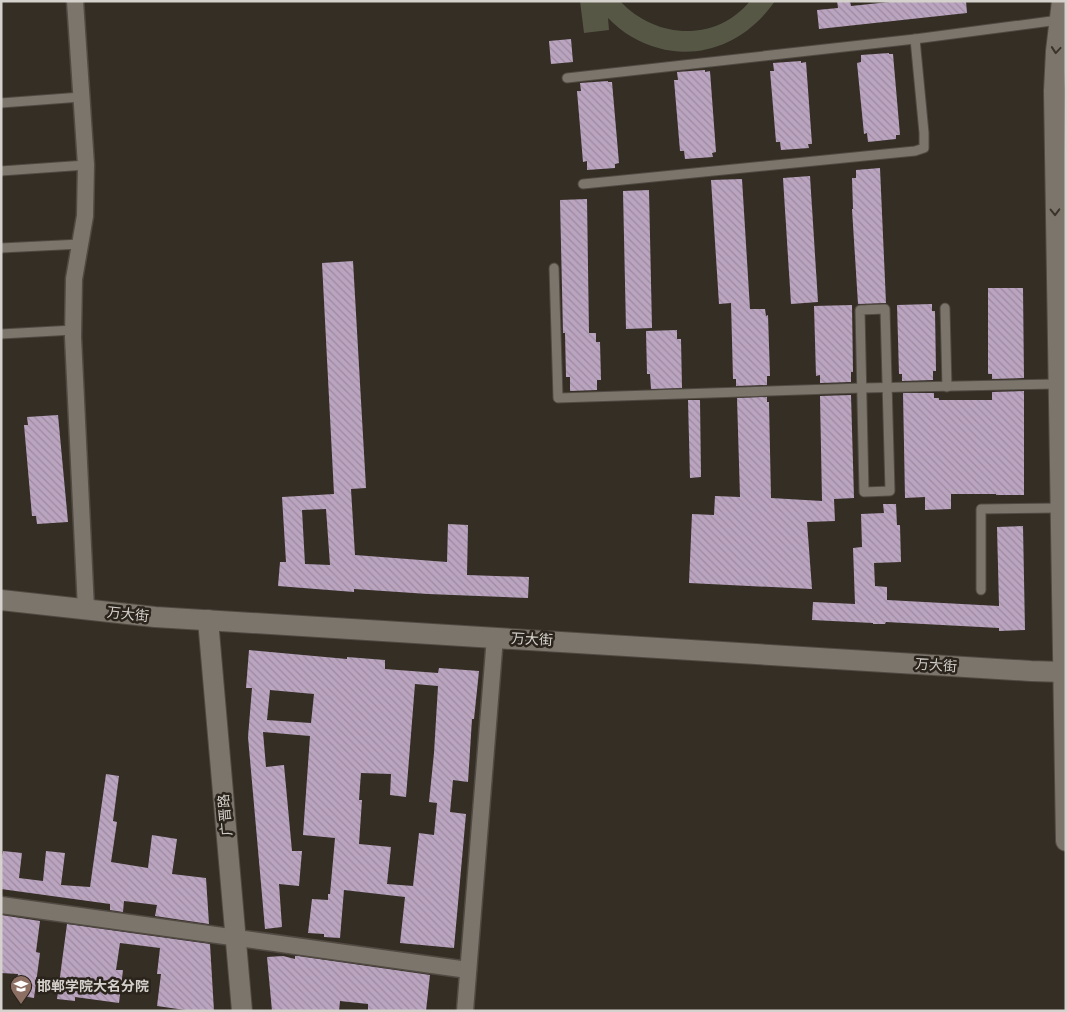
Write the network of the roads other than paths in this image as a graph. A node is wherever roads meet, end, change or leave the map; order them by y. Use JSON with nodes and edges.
{"nodes":[{"id":1,"x":75,"y":1,"type":"edge"},
{"id":2,"x":1061,"y":11,"type":"edge"},
{"id":3,"x":915,"y":39,"type":"junction"},
{"id":4,"x":567,"y":78,"type":"dead end"},
{"id":5,"x":82,"y":96,"type":"junction"},
{"id":6,"x":1,"y":103,"type":"edge"},
{"id":7,"x":86,"y":165,"type":"junction"},
{"id":8,"x":1,"y":172,"type":"edge"},
{"id":9,"x":583,"y":184,"type":"dead end"},
{"id":10,"x":80,"y":244,"type":"junction"},
{"id":11,"x":1,"y":248,"type":"edge"},
{"id":12,"x":554,"y":268,"type":"dead end"},
{"id":13,"x":945,"y":308,"type":"dead end"},
{"id":14,"x":74,"y":330,"type":"junction"},
{"id":15,"x":1,"y":334,"type":"edge"},
{"id":16,"x":1058,"y":384,"type":"junction"},
{"id":17,"x":947,"y":386,"type":"junction"},
{"id":18,"x":862,"y":388,"type":"junction"},
{"id":19,"x":887,"y":388,"type":"junction"},
{"id":20,"x":1060,"y":508,"type":"junction"},
{"id":21,"x":981,"y":590,"type":"dead end"},
{"id":22,"x":1,"y":600,"type":"edge"},
{"id":23,"x":86,"y":609,"type":"junction"},
{"id":24,"x":208,"y":620,"type":"junction"},
{"id":25,"x":495,"y":637,"type":"junction"},
{"id":26,"x":1063,"y":672,"type":"junction"},
{"id":27,"x":1066,"y":841,"type":"edge"},
{"id":28,"x":1,"y":905,"type":"edge"},
{"id":29,"x":236,"y":938,"type":"junction"},
{"id":30,"x":468,"y":970,"type":"junction"},
{"id":31,"x":242,"y":1011,"type":"edge"},
{"id":32,"x":465,"y":1011,"type":"edge"}],
"edges":[{"from":1,"to":5,"type":"street"},
{"from":2,"to":3,"type":"lane"},
{"from":2,"to":16,"type":"street","one_way":true},
{"from":3,"to":4,"type":"lane"},
{"from":3,"to":9,"type":"lane"},
{"from":5,"to":6,"type":"lane"},
{"from":5,"to":7,"type":"street"},
{"from":7,"to":8,"type":"lane"},
{"from":7,"to":10,"type":"street"},
{"from":10,"to":11,"type":"lane"},
{"from":10,"to":14,"type":"street"},
{"from":12,"to":18,"type":"lane"},
{"from":13,"to":17,"type":"lane"},
{"from":14,"to":15,"type":"lane"},
{"from":14,"to":23,"type":"street"},
{"from":16,"to":17,"type":"lane"},
{"from":16,"to":20,"type":"street"},
{"from":17,"to":19,"type":"lane"},
{"from":18,"to":19,"type":"lane"},
{"from":18,"to":19,"type":"lane"},
{"from":18,"to":19,"type":"lane"},
{"from":20,"to":21,"type":"lane"},
{"from":20,"to":26,"type":"street"},
{"from":22,"to":23,"type":"street","name":"万大街"},
{"from":23,"to":24,"type":"street","name":"万大街"},
{"from":24,"to":25,"type":"street","name":"万大街"},
{"from":24,"to":29,"type":"street","name":"广晋路"},
{"from":25,"to":26,"type":"street","name":"万大街"},
{"from":25,"to":30,"type":"street"},
{"from":26,"to":27,"type":"street"},
{"from":28,"to":29,"type":"street"},
{"from":29,"to":30,"type":"street"},
{"from":29,"to":31,"type":"street","name":"广晋路"},
{"from":30,"to":32,"type":"street"}]}
